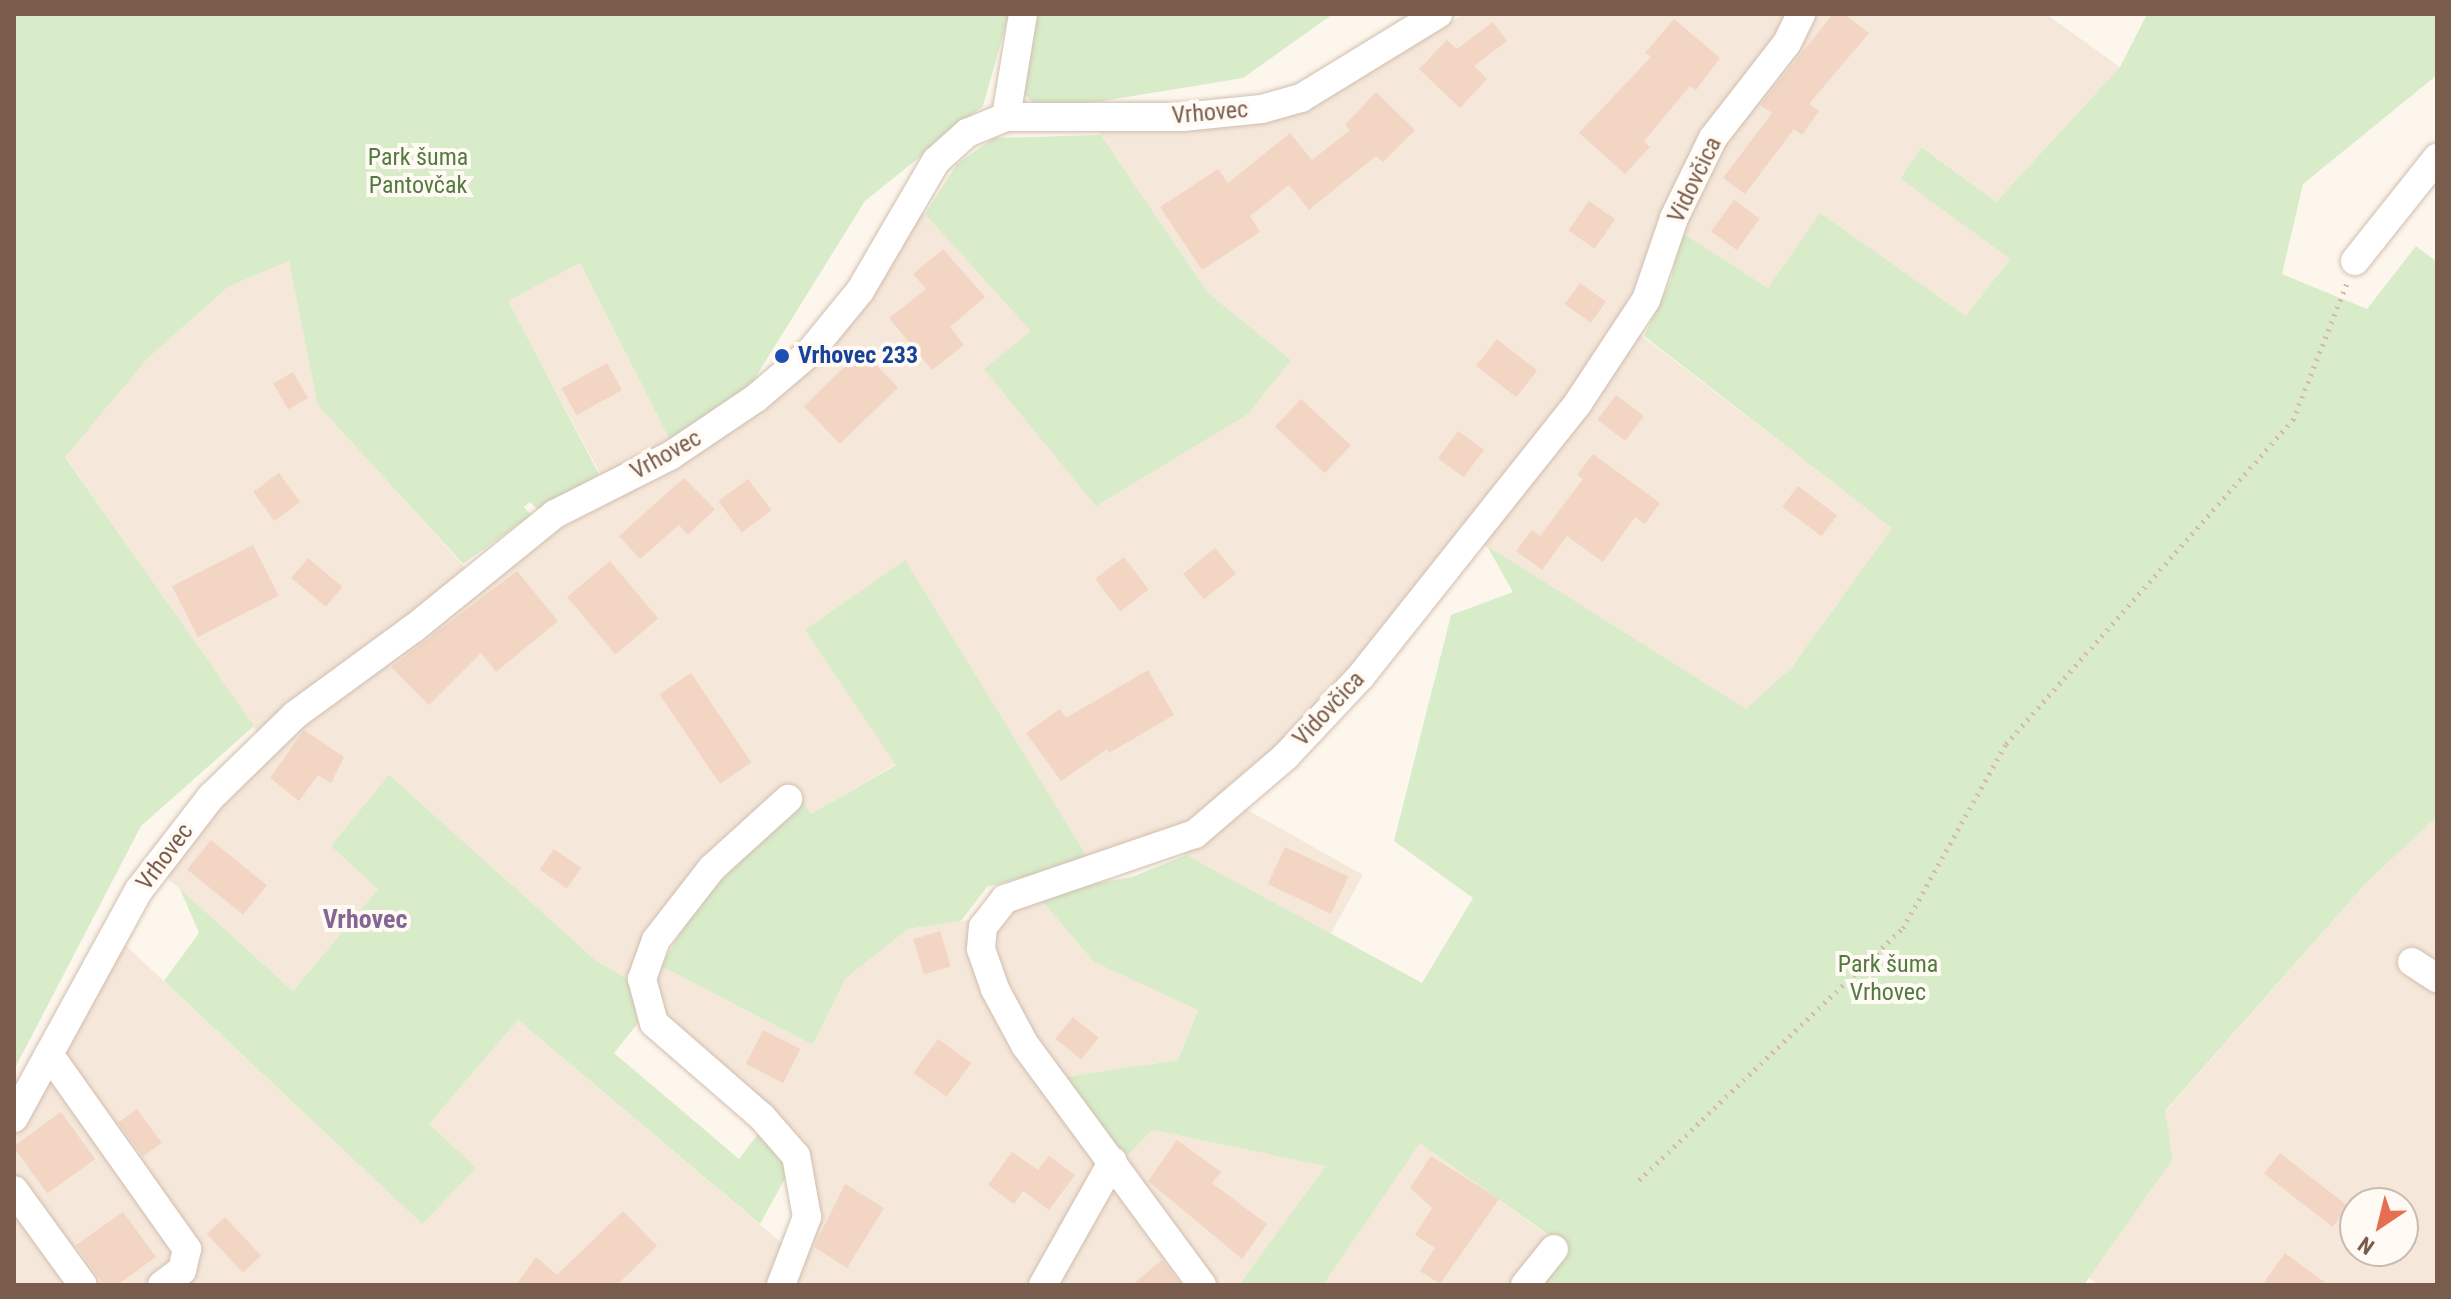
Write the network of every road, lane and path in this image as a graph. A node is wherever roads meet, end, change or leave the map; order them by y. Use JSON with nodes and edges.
{"nodes":[{"id":1,"x":1023,"y":14,"type":"edge"},
{"id":2,"x":1438,"y":14,"type":"edge"},
{"id":3,"x":1801,"y":14,"type":"edge"},
{"id":4,"x":1006,"y":117,"type":"junction"},
{"id":5,"x":2437,"y":158,"type":"edge"},
{"id":6,"x":2355,"y":261,"type":"joint"},
{"id":7,"x":788,"y":799,"type":"dead end"},
{"id":8,"x":2412,"y":962,"type":"dead end"},
{"id":9,"x":2437,"y":978,"type":"edge"},
{"id":10,"x":49,"y":1054,"type":"junction"},
{"id":11,"x":14,"y":1118,"type":"edge"},
{"id":12,"x":1113,"y":1161,"type":"junction"},
{"id":13,"x":1639,"y":1180,"type":"dead end"},
{"id":14,"x":14,"y":1190,"type":"edge"},
{"id":15,"x":1554,"y":1249,"type":"dead end"},
{"id":16,"x":83,"y":1285,"type":"edge"},
{"id":17,"x":162,"y":1285,"type":"edge"},
{"id":18,"x":781,"y":1285,"type":"edge"},
{"id":19,"x":1043,"y":1285,"type":"edge"},
{"id":20,"x":1202,"y":1285,"type":"edge"},
{"id":21,"x":1525,"y":1285,"type":"edge"}],
"edges":[{"from":1,"to":4,"type":"street"},
{"from":2,"to":4,"type":"street","name":"Vrhovec"},
{"from":3,"to":12,"type":"street","name":"Vidovčica"},
{"from":4,"to":10,"type":"street","name":"Vrhovec"},
{"from":5,"to":6,"type":"street"},
{"from":6,"to":13,"type":"path"},
{"from":7,"to":18,"type":"street"},
{"from":8,"to":9,"type":"street"},
{"from":10,"to":11,"type":"street","name":"Vrhovec"},
{"from":10,"to":17,"type":"street"},
{"from":12,"to":19,"type":"street"},
{"from":12,"to":20,"type":"street","name":"Vidovčica"},
{"from":14,"to":16,"type":"street"},
{"from":15,"to":21,"type":"street"}]}
